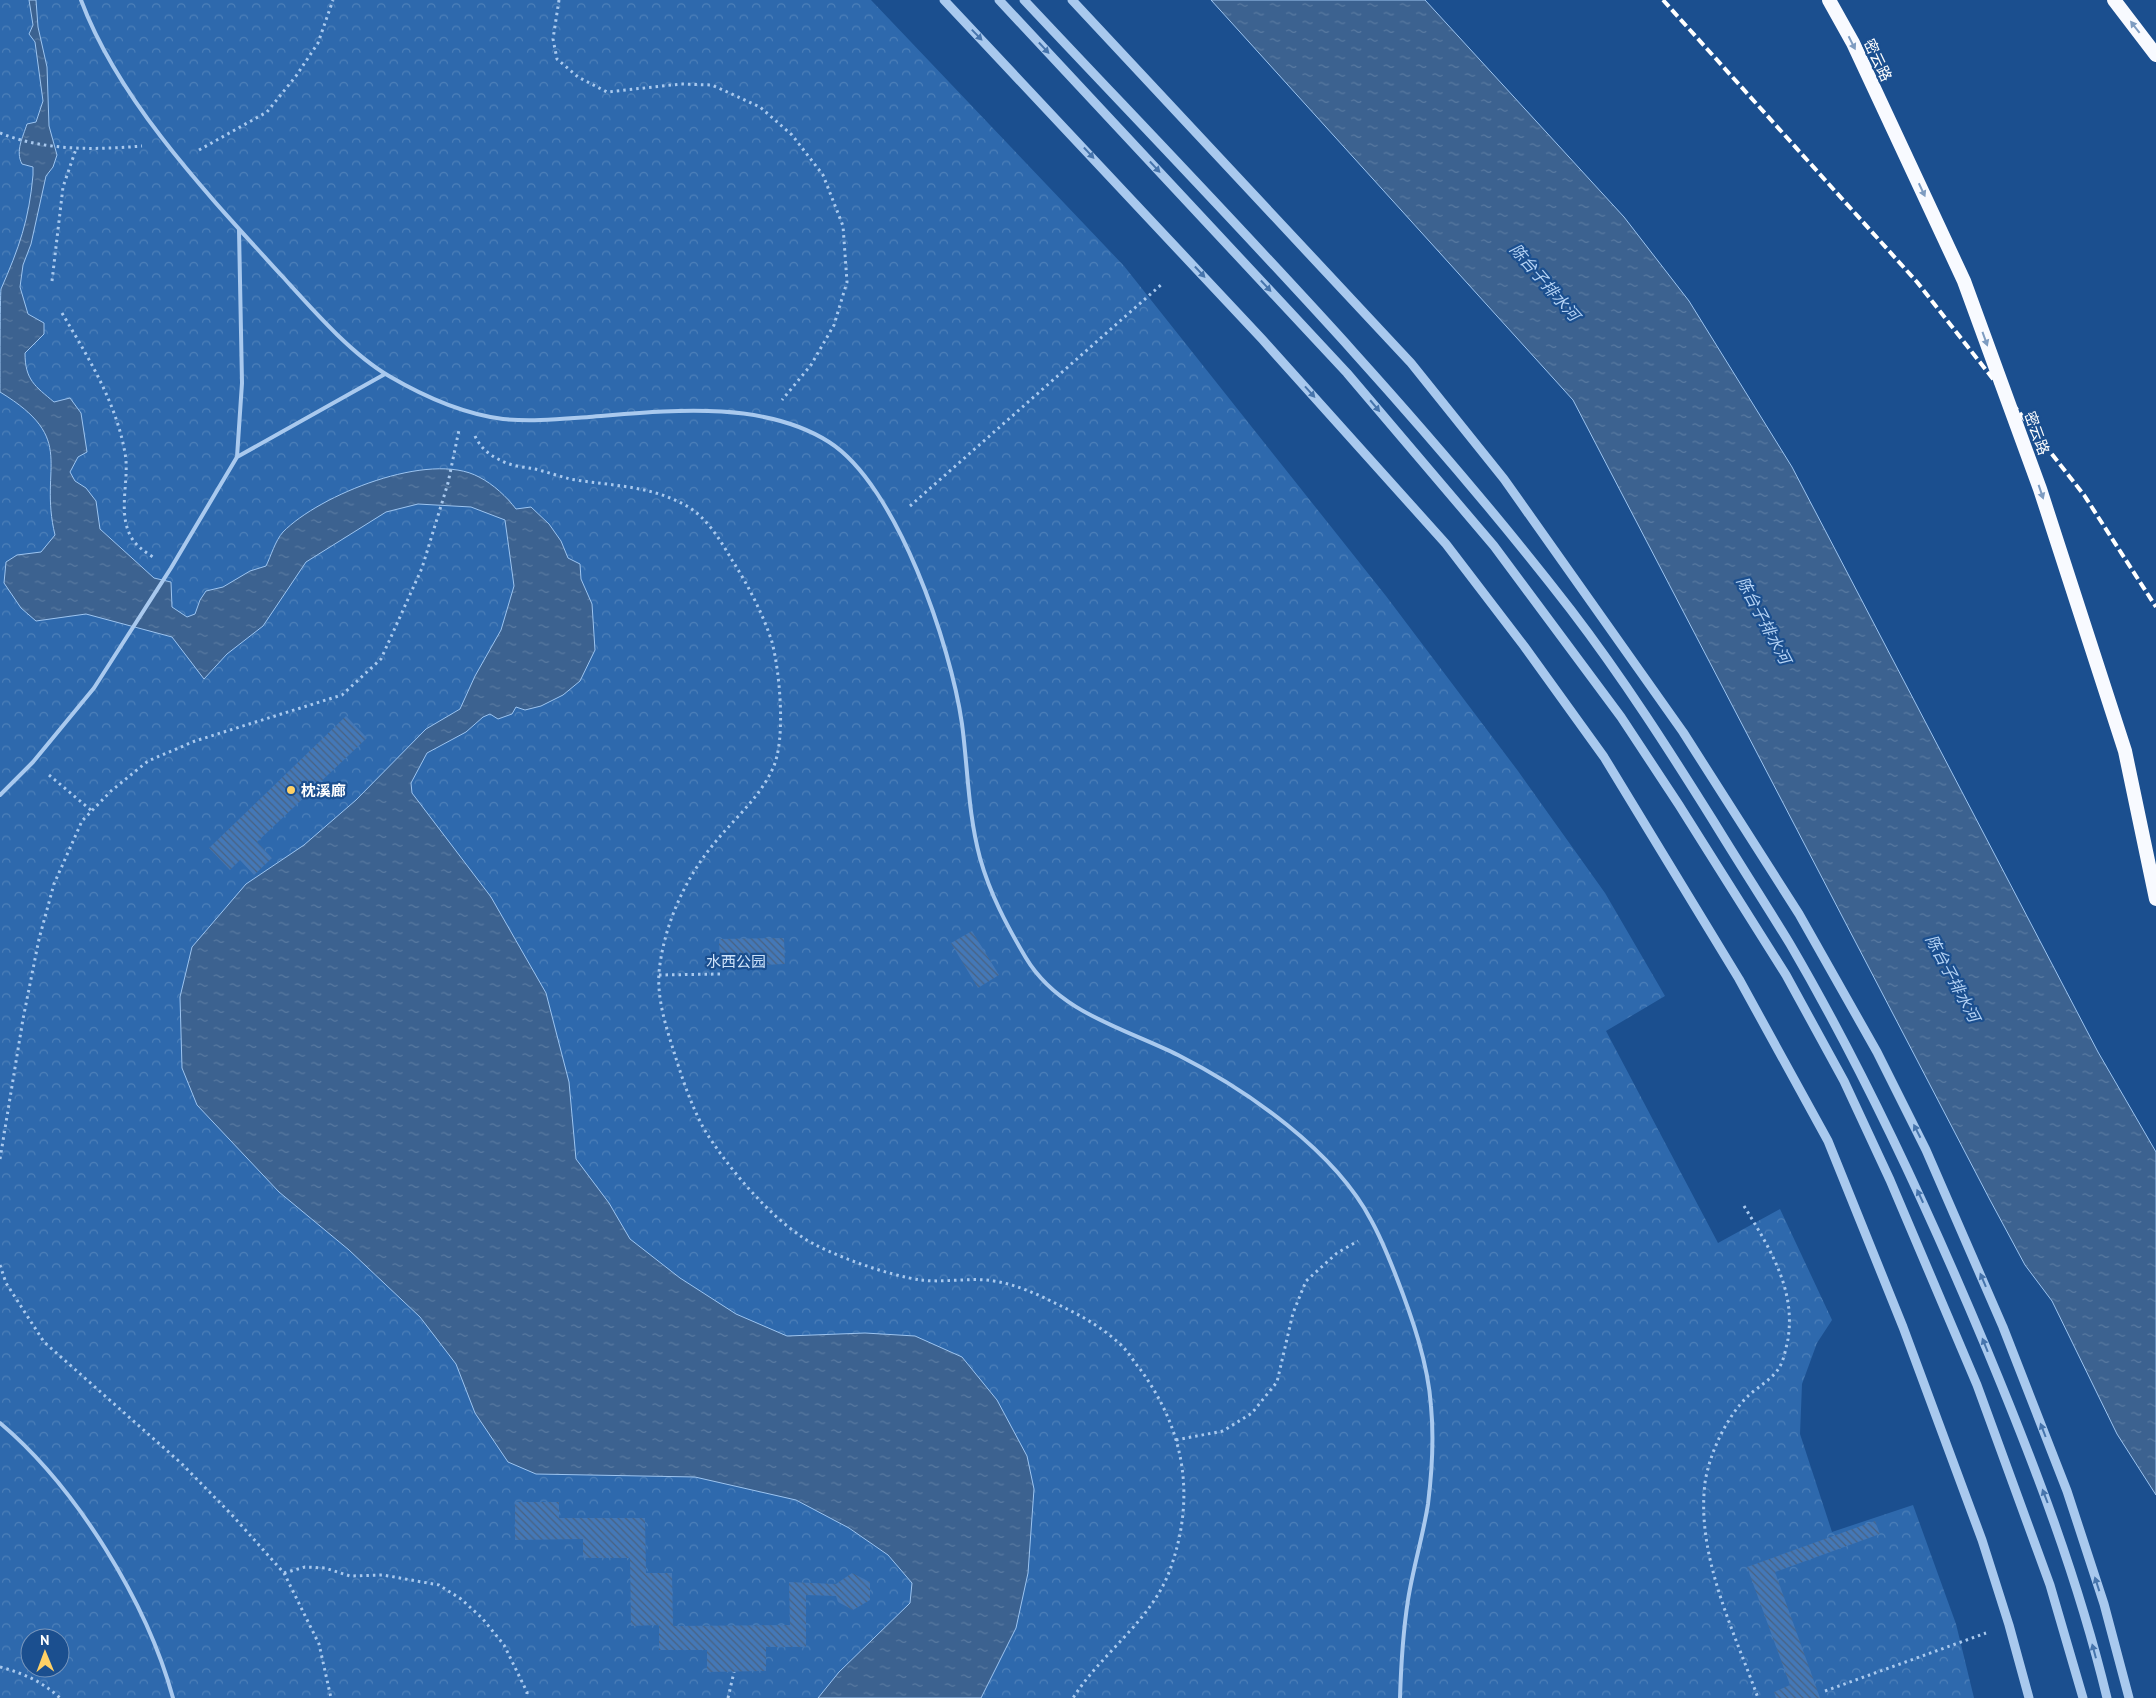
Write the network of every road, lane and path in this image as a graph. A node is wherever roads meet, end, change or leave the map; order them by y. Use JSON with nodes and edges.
{"nodes":[{"id":1,"x":81,"y":0,"type":"edge"},
{"id":2,"x":333,"y":0,"type":"edge"},
{"id":3,"x":559,"y":0,"type":"edge"},
{"id":4,"x":944,"y":0,"type":"edge"},
{"id":5,"x":999,"y":0,"type":"edge"},
{"id":6,"x":1024,"y":0,"type":"edge"},
{"id":7,"x":1072,"y":0,"type":"edge"},
{"id":8,"x":1829,"y":0,"type":"edge"},
{"id":9,"x":2114,"y":0,"type":"edge"},
{"id":10,"x":2156,"y":55,"type":"edge"},
{"id":11,"x":0,"y":133,"type":"edge"},
{"id":12,"x":168,"y":144,"type":"junction"},
{"id":13,"x":76,"y":149,"type":"junction"},
{"id":14,"x":181,"y":160,"type":"junction"},
{"id":15,"x":239,"y":230,"type":"junction"},
{"id":16,"x":52,"y":281,"type":"dead end"},
{"id":17,"x":1162,"y":284,"type":"dead end"},
{"id":18,"x":62,"y":314,"type":"dead end"},
{"id":19,"x":384,"y":374,"type":"junction"},
{"id":20,"x":464,"y":410,"type":"junction"},
{"id":21,"x":766,"y":418,"type":"junction"},
{"id":22,"x":237,"y":457,"type":"junction"},
{"id":23,"x":894,"y":520,"type":"junction"},
{"id":24,"x":171,"y":568,"type":"junction"},
{"id":25,"x":33,"y":762,"type":"junction"},
{"id":26,"x":0,"y":795,"type":"edge"},
{"id":27,"x":92,"y":811,"type":"junction"},
{"id":28,"x":2156,"y":899,"type":"edge"},
{"id":29,"x":720,"y":974,"type":"dead end"},
{"id":30,"x":658,"y":975,"type":"junction"},
{"id":31,"x":0,"y":1159,"type":"edge"},
{"id":32,"x":1744,"y":1206,"type":"dead end"},
{"id":33,"x":1376,"y":1230,"type":"junction"},
{"id":34,"x":0,"y":1265,"type":"edge"},
{"id":35,"x":0,"y":1423,"type":"edge"},
{"id":36,"x":1176,"y":1440,"type":"junction"},
{"id":37,"x":284,"y":1573,"type":"junction"},
{"id":38,"x":2010,"y":1625,"type":"junction"},
{"id":39,"x":0,"y":1667,"type":"edge"},
{"id":40,"x":734,"y":1672,"type":"dead end"},
{"id":41,"x":1825,"y":1691,"type":"dead end"},
{"id":42,"x":60,"y":1698,"type":"edge"},
{"id":43,"x":173,"y":1698,"type":"edge"},
{"id":44,"x":331,"y":1698,"type":"edge"},
{"id":45,"x":527,"y":1698,"type":"edge"},
{"id":46,"x":728,"y":1698,"type":"edge"},
{"id":47,"x":1073,"y":1698,"type":"edge"},
{"id":48,"x":1400,"y":1698,"type":"edge"},
{"id":49,"x":1758,"y":1698,"type":"edge"},
{"id":50,"x":2029,"y":1698,"type":"edge"},
{"id":51,"x":2083,"y":1698,"type":"edge"},
{"id":52,"x":2106,"y":1698,"type":"edge"},
{"id":53,"x":2129,"y":1698,"type":"edge"}],
"edges":[{"from":1,"to":12,"type":"lane"},
{"from":2,"to":14,"type":"path"},
{"from":3,"to":21,"type":"path"},
{"from":4,"to":38,"type":"street","one_way":true},
{"from":5,"to":51,"type":"street","one_way":true},
{"from":52,"to":6,"type":"street","one_way":true},
{"from":53,"to":7,"type":"street","one_way":true},
{"from":8,"to":28,"type":"highway","name":"密云路","one_way":true,"bridge":true},
{"from":10,"to":9,"type":"highway","one_way":true},
{"from":11,"to":13,"type":"path"},
{"from":12,"to":13,"type":"path"},
{"from":12,"to":14,"type":"lane"},
{"from":13,"to":16,"type":"path"},
{"from":14,"to":15,"type":"lane"},
{"from":15,"to":19,"type":"lane"},
{"from":15,"to":22,"type":"lane"},
{"from":17,"to":23,"type":"path"},
{"from":18,"to":24,"type":"path"},
{"from":19,"to":20,"type":"lane"},
{"from":19,"to":22,"type":"lane"},
{"from":20,"to":21,"type":"lane"},
{"from":20,"to":27,"type":"path"},
{"from":20,"to":30,"type":"path"},
{"from":21,"to":23,"type":"lane"},
{"from":22,"to":24,"type":"lane"},
{"from":23,"to":33,"type":"lane"},
{"from":24,"to":25,"type":"lane"},
{"from":25,"to":26,"type":"lane"},
{"from":25,"to":27,"type":"path"},
{"from":27,"to":31,"type":"path"},
{"from":29,"to":30,"type":"path"},
{"from":30,"to":36,"type":"path"},
{"from":32,"to":49,"type":"path"},
{"from":33,"to":36,"type":"path"},
{"from":33,"to":48,"type":"lane"},
{"from":34,"to":37,"type":"path"},
{"from":35,"to":43,"type":"lane"},
{"from":36,"to":47,"type":"path"},
{"from":37,"to":44,"type":"path"},
{"from":37,"to":45,"type":"path"},
{"from":38,"to":41,"type":"path"},
{"from":38,"to":50,"type":"street"},
{"from":39,"to":42,"type":"path"},
{"from":40,"to":46,"type":"path"}]}
